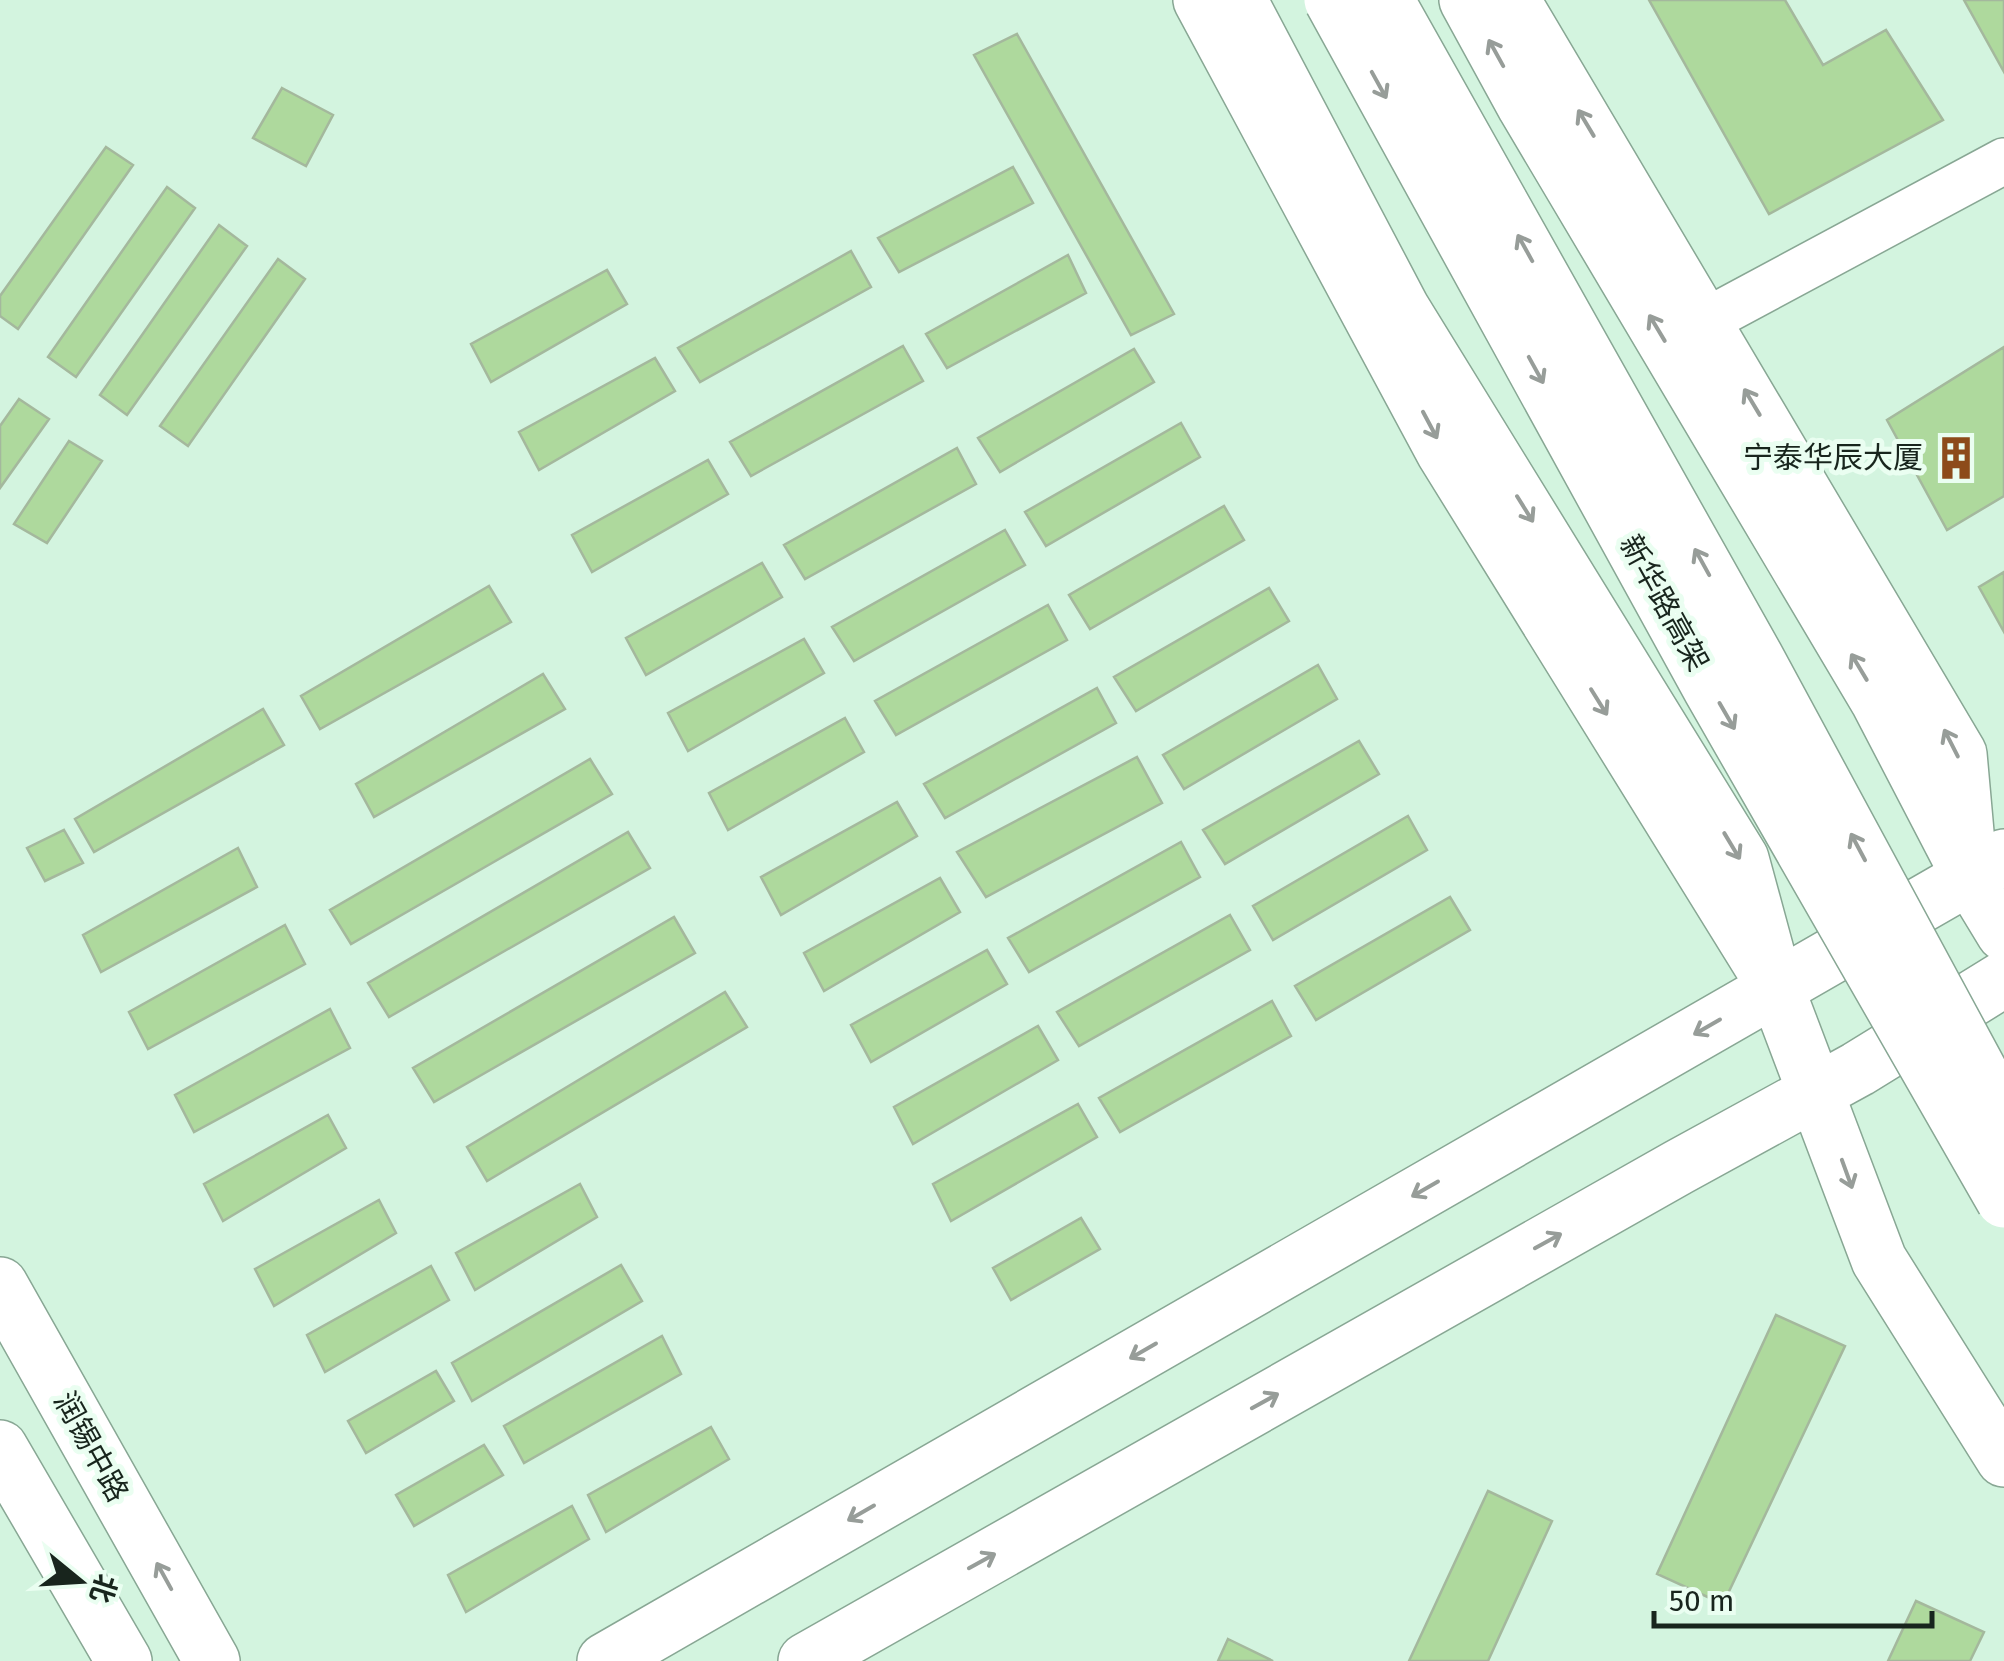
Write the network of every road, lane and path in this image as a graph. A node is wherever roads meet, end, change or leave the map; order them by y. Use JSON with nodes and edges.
{"nodes":[{"id":1,"x":1201,"y":0,"type":"edge"},
{"id":2,"x":1239,"y":0,"type":"edge"},
{"id":3,"x":1332,"y":0,"type":"edge"},
{"id":4,"x":1386,"y":0,"type":"edge"},
{"id":5,"x":1467,"y":0,"type":"edge"},
{"id":6,"x":1512,"y":0,"type":"edge"},
{"id":7,"x":2004,"y":160,"type":"edge"},
{"id":8,"x":1704,"y":322,"type":"junction"},
{"id":9,"x":1987,"y":867,"type":"edge"},
{"id":10,"x":2004,"y":933,"type":"edge"},
{"id":11,"x":2004,"y":979,"type":"edge"},
{"id":12,"x":1776,"y":988,"type":"junction"},
{"id":13,"x":1817,"y":1091,"type":"junction"},
{"id":14,"x":1983,"y":1122,"type":"edge"},
{"id":15,"x":2004,"y":1200,"type":"edge"},
{"id":16,"x":2004,"y":1216,"type":"edge"},
{"id":17,"x":0,"y":1285,"type":"edge"},
{"id":18,"x":0,"y":1448,"type":"edge"},
{"id":19,"x":2004,"y":1459,"type":"edge"},
{"id":20,"x":124,"y":1661,"type":"edge"},
{"id":21,"x":212,"y":1661,"type":"edge"},
{"id":22,"x":605,"y":1661,"type":"edge"},
{"id":23,"x":806,"y":1661,"type":"edge"}],
"edges":[{"from":1,"to":12,"type":"main road","one_way":true},
{"from":2,"to":12,"type":"main road","one_way":true},
{"from":3,"to":14,"type":"main road","name":"新华路高架","one_way":true,"bridge":true},
{"from":14,"to":4,"type":"main road","name":"新华路高架","one_way":true,"bridge":true},
{"from":9,"to":5,"type":"main road","one_way":true},
{"from":8,"to":6,"type":"main road","one_way":true},
{"from":7,"to":8,"type":"street"},
{"from":9,"to":8,"type":"main road","one_way":true},
{"from":9,"to":10,"type":"main road"},
{"from":9,"to":12,"type":"main road"},
{"from":11,"to":13,"type":"main road"},
{"from":12,"to":13,"type":"main road"},
{"from":12,"to":22,"type":"main road","one_way":true},
{"from":13,"to":19,"type":"main road","one_way":true},
{"from":23,"to":13,"type":"main road","one_way":true},
{"from":14,"to":15,"type":"main road","name":"新华路高架","bridge":true},
{"from":14,"to":16,"type":"main road","bridge":true},
{"from":21,"to":17,"type":"main road","name":"润锡中路","one_way":true},
{"from":18,"to":20,"type":"main road"}]}
